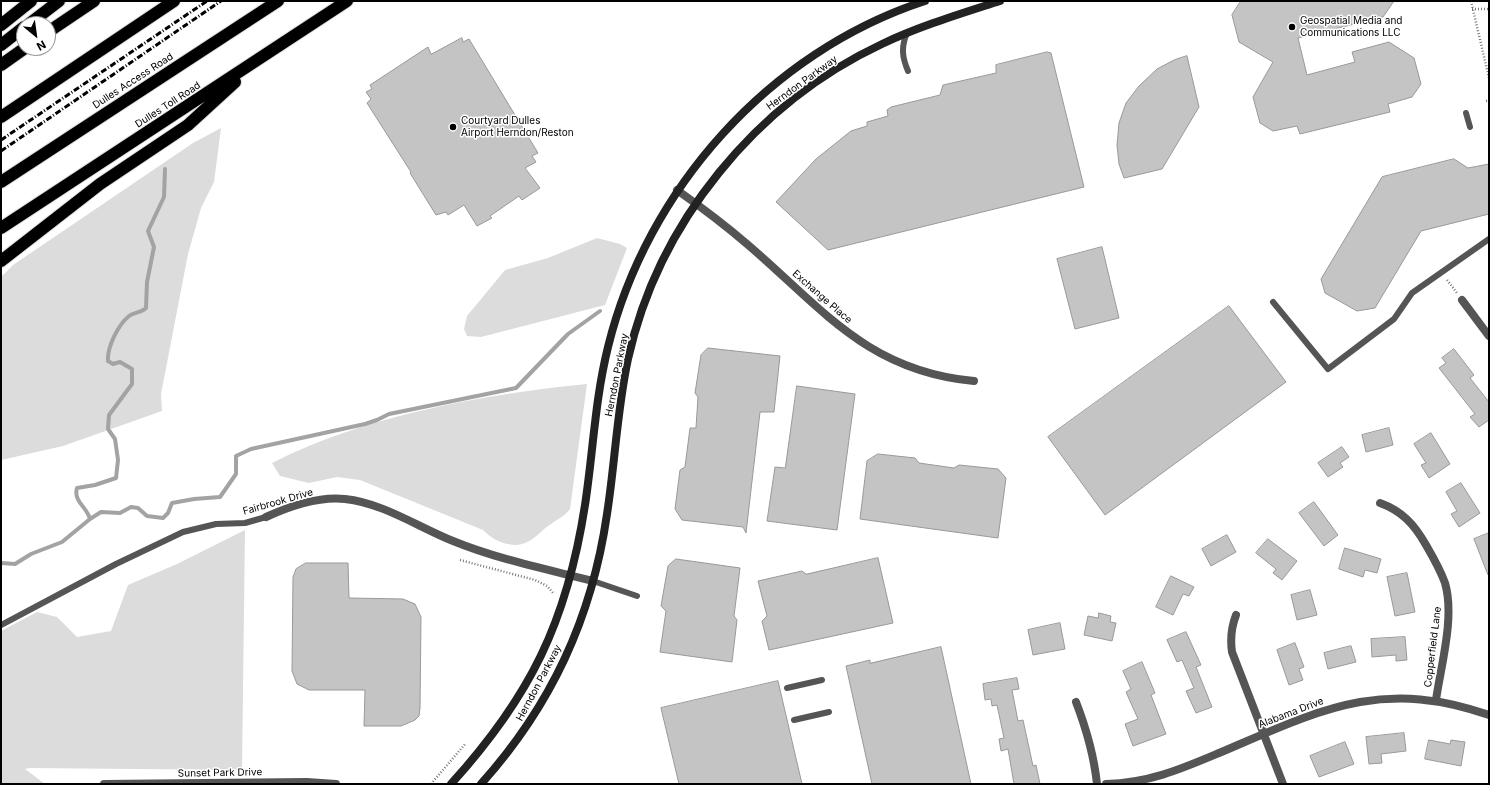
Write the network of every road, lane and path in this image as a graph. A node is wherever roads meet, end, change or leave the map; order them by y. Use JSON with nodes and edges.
{"nodes":[{"id":1,"x":31,"y":1,"type":"edge"},
{"id":2,"x":59,"y":1,"type":"edge"},
{"id":3,"x":94,"y":1,"type":"edge"},
{"id":4,"x":174,"y":1,"type":"edge"},
{"id":5,"x":278,"y":1,"type":"edge"},
{"id":6,"x":346,"y":1,"type":"edge"},
{"id":7,"x":925,"y":1,"type":"edge"},
{"id":8,"x":1000,"y":1,"type":"edge"},
{"id":9,"x":1471,"y":1,"type":"edge"},
{"id":10,"x":1472,"y":9,"type":"junction"},
{"id":11,"x":1489,"y":9,"type":"edge"},
{"id":12,"x":39,"y":16,"type":"edge"},
{"id":13,"x":1,"y":25,"type":"edge"},
{"id":14,"x":56,"y":27,"type":"edge"},
{"id":15,"x":16,"y":33,"type":"edge"},
{"id":16,"x":907,"y":33,"type":"junction"},
{"id":17,"x":1,"y":45,"type":"edge"},
{"id":18,"x":16,"y":54,"type":"edge"},
{"id":19,"x":261,"y":58,"type":"junction"},
{"id":20,"x":1,"y":65,"type":"edge"},
{"id":21,"x":908,"y":71,"type":"dead end"},
{"id":22,"x":1489,"y":78,"type":"edge"},
{"id":23,"x":1466,"y":113,"type":"dead end"},
{"id":24,"x":1,"y":116,"type":"edge"},
{"id":25,"x":1470,"y":127,"type":"dead end"},
{"id":26,"x":1,"y":182,"type":"edge"},
{"id":27,"x":677,"y":190,"type":"junction"},
{"id":28,"x":696,"y":204,"type":"junction"},
{"id":29,"x":1,"y":228,"type":"edge"},
{"id":30,"x":1489,"y":239,"type":"edge"},
{"id":31,"x":1,"y":261,"type":"edge"},
{"id":32,"x":1442,"y":272,"type":"junction"},
{"id":33,"x":1462,"y":300,"type":"joint"},
{"id":34,"x":1273,"y":302,"type":"dead end"},
{"id":35,"x":1489,"y":336,"type":"edge"},
{"id":36,"x":974,"y":381,"type":"dead end"},
{"id":37,"x":1380,"y":503,"type":"dead end"},
{"id":38,"x":266,"y":518,"type":"joint"},
{"id":39,"x":460,"y":560,"type":"dead end"},
{"id":40,"x":572,"y":576,"type":"junction"},
{"id":41,"x":593,"y":582,"type":"junction"},
{"id":42,"x":554,"y":594,"type":"dead end"},
{"id":43,"x":637,"y":596,"type":"dead end"},
{"id":44,"x":1236,"y":615,"type":"dead end"},
{"id":45,"x":1,"y":625,"type":"edge"},
{"id":46,"x":822,"y":680,"type":"dead end"},
{"id":47,"x":787,"y":688,"type":"dead end"},
{"id":48,"x":1436,"y":700,"type":"junction"},
{"id":49,"x":1076,"y":702,"type":"dead end"},
{"id":50,"x":829,"y":712,"type":"dead end"},
{"id":51,"x":1489,"y":715,"type":"edge"},
{"id":52,"x":794,"y":720,"type":"dead end"},
{"id":53,"x":1264,"y":734,"type":"junction"},
{"id":54,"x":466,"y":743,"type":"dead end"},
{"id":55,"x":104,"y":784,"type":"edge"},
{"id":56,"x":188,"y":784,"type":"edge"},
{"id":57,"x":336,"y":784,"type":"edge"},
{"id":58,"x":431,"y":784,"type":"edge"},
{"id":59,"x":451,"y":784,"type":"edge"},
{"id":60,"x":481,"y":784,"type":"edge"},
{"id":61,"x":1097,"y":784,"type":"edge"},
{"id":62,"x":1106,"y":784,"type":"edge"},
{"id":63,"x":1283,"y":784,"type":"edge"}],
"edges":[{"from":1,"to":13,"type":"highway"},
{"from":2,"to":12,"type":"highway"},
{"from":3,"to":14,"type":"highway"},
{"from":4,"to":24,"type":"highway"},
{"from":5,"to":26,"type":"highway","name":"Dulles Access Road"},
{"from":6,"to":19,"type":"highway","name":"Dulles Toll Road"},
{"from":7,"to":27,"type":"main road","name":"Herndon Parkway"},
{"from":8,"to":16,"type":"main road","name":"Herndon Parkway"},
{"from":9,"to":10,"type":"path"},
{"from":10,"to":11,"type":"path"},
{"from":10,"to":22,"type":"path"},
{"from":15,"to":17,"type":"highway"},
{"from":16,"to":21,"type":"lane"},
{"from":16,"to":28,"type":"main road","name":"Herndon Parkway"},
{"from":18,"to":20,"type":"highway"},
{"from":19,"to":29,"type":"highway","name":"Dulles Toll Road"},
{"from":19,"to":31,"type":"highway"},
{"from":23,"to":25,"type":"lane"},
{"from":27,"to":28,"type":"street","name":"Exchange Place"},
{"from":27,"to":40,"type":"main road","name":"Herndon Parkway"},
{"from":28,"to":36,"type":"street","name":"Exchange Place"},
{"from":28,"to":41,"type":"main road","name":"Herndon Parkway"},
{"from":30,"to":32,"type":"lane"},
{"from":32,"to":33,"type":"path"},
{"from":32,"to":34,"type":"lane"},
{"from":33,"to":35,"type":"street"},
{"from":37,"to":48,"type":"street","name":"Copperfield Lane"},
{"from":38,"to":40,"type":"street","name":"Fairbrook Drive"},
{"from":38,"to":45,"type":"lane","name":"Fairbrook Drive"},
{"from":39,"to":42,"type":"path"},
{"from":40,"to":41,"type":"street","name":"Fairbrook Drive"},
{"from":40,"to":59,"type":"main road","name":"Herndon Parkway"},
{"from":41,"to":43,"type":"lane"},
{"from":41,"to":60,"type":"main road","name":"Herndon Parkway"},
{"from":44,"to":53,"type":"street"},
{"from":46,"to":47,"type":"lane"},
{"from":48,"to":51,"type":"street","name":"Alabama Drive"},
{"from":48,"to":53,"type":"street","name":"Alabama Drive"},
{"from":49,"to":61,"type":"street"},
{"from":50,"to":52,"type":"lane"},
{"from":53,"to":62,"type":"street","name":"Alabama Drive"},
{"from":53,"to":63,"type":"street"},
{"from":54,"to":58,"type":"path"},
{"from":55,"to":56,"type":"street","name":"Sunset Park Drive"},
{"from":56,"to":57,"type":"street","name":"Sunset Park Drive"}]}
